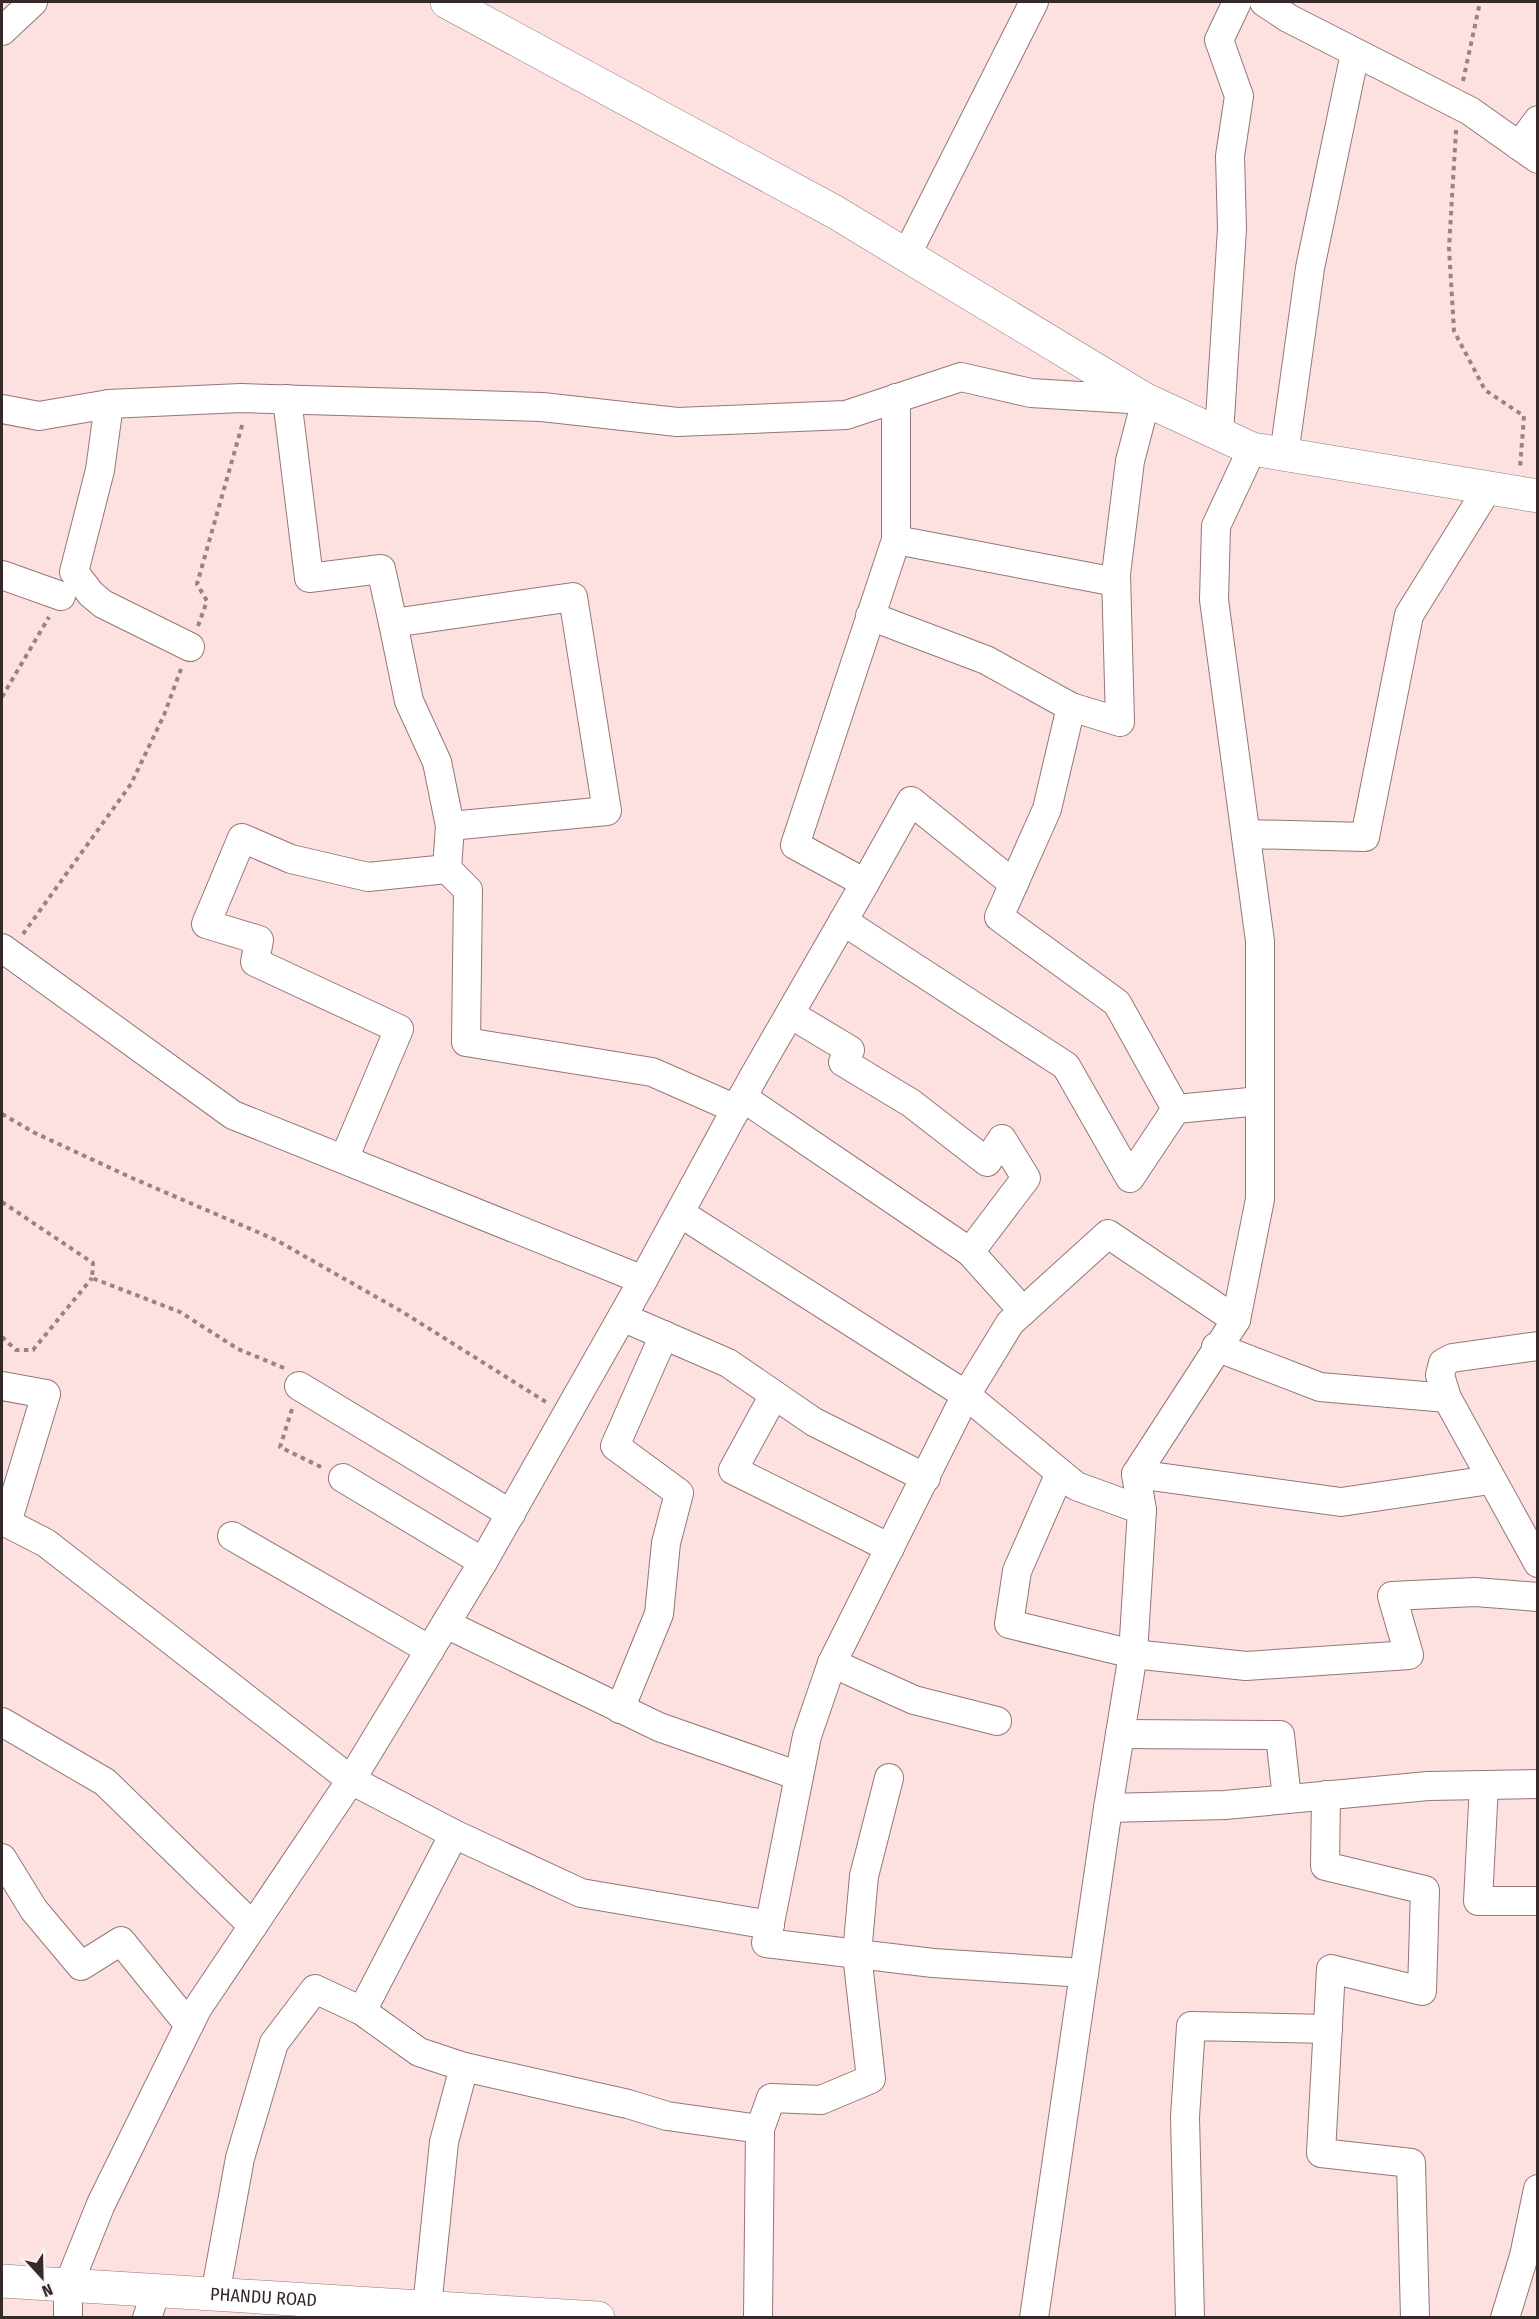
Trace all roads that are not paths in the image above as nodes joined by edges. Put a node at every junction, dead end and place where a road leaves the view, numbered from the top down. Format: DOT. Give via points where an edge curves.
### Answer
graph roads {
  1 [pos="33,2"];
  2 [pos="447,2"];
  3 [pos="1034,2"];
  4 [pos="1237,2"];
  5 [pos="1264,2"];
  6 [pos="1294,10"];
  7 [pos="2,31"];
  8 [pos="1355,53"];
  9 [pos="1538,120"];
  10 [pos="1528,152"];
  11 [pos="907,254"];
  12 [pos="896,398"];
  13 [pos="287,399"];
  14 [pos="1146,400"];
  15 [pos="109,404"];
  16 [pos="2,410"];
  17 [pos="1219,434"];
  18 [pos="1268,452"];
  19 [pos="1514,492"];
  20 [pos="896,540"];
  21 [pos="2,575"];
  22 [pos="1116,582"];
  23 [pos="61,596"];
  24 [pos="870,616"];
  25 [pos="393,622"];
  26 [pos="190,647"];
  27 [pos="1071,707"];
  28 [pos="450,826"];
  29 [pos="1246,834"];
  30 [pos="447,869"];
  31 [pos="865,883"];
  32 [pos="1014,884"];
  33 [pos="843,921"];
  34 [pos="5,951"];
  35 [pos="790,1014"];
  36 [pos="1260,1101"];
  37 [pos="739,1103"];
  38 [pos="1176,1109"];
  39 [pos="344,1159"];
  40 [pos="680,1213"];
  41 [pos="970,1252"];
  42 [pos="643,1280"];
  43 [pos="1023,1311"];
  44 [pos="622,1317"];
  45 [pos="1236,1320"];
  46 [pos="664,1335"];
  47 [pos="1538,1346"];
  48 [pos="1216,1347"];
  49 [pos="2,1386"];
  50 [pos="299,1386"];
  51 [pos="774,1395"];
  52 [pos="966,1395"];
  53 [pos="1447,1398"];
  54 [pos="1060,1473"];
  55 [pos="1136,1474"];
  56 [pos="343,1478"];
  57 [pos="926,1478"];
  58 [pos="1490,1480"];
  59 [pos="1142,1510"];
  60 [pos="511,1514"];
  61 [pos="1525,1518"];
  62 [pos="232,1536"];
  63 [pos="890,1548"];
  64 [pos="483,1562"];
  65 [pos="1538,1563"];
  66 [pos="1538,1597"];
  67 [pos="446,1624"];
  68 [pos="430,1650"];
  69 [pos="1133,1654"];
  70 [pos="832,1663"];
  71 [pos="620,1709"];
  72 [pos="998,1721"];
  73 [pos="2,1722"];
  74 [pos="1120,1734"];
  75 [pos="799,1776"];
  76 [pos="889,1778"];
  77 [pos="351,1780"];
  78 [pos="1538,1784"];
  79 [pos="1484,1785"];
  80 [pos="1326,1796"];
  81 [pos="1287,1799"];
  82 [pos="1108,1808"];
  83 [pos="454,1834"];
  84 [pos="2,1858"];
  85 [pos="1538,1901"];
  86 [pos="770,1925"];
  87 [pos="253,1926"];
  88 [pos="857,1954"];
  89 [pos="1084,1973"];
  90 [pos="362,2011"];
  91 [pos="189,2025"];
  92 [pos="1328,2029"];
  93 [pos="464,2067"];
  94 [pos="760,2129"];
  95 [pos="1538,2188"];
  96 [pos="2,2281"];
  97 [pos="215,2295"];
  98 [pos="68,2302"];
  99 [pos="151,2304"];
  100 [pos="427,2307"];
  101 [pos="270,2308"];
  102 [pos="393,2311"];
  103 [pos="598,2318"];
  104 [pos="758,2318"];
  105 [pos="1034,2318"];
  106 [pos="1190,2318"];
  107 [pos="1415,2318"];
  108 [pos="1505,2318"];
  1 -- 7 [label="street"];
  2 -- 11 [label="main road"];
  3 -- 11 [label="street"];
  4 -- 17 [label="street" via="1219,39 1239,96 1230,156 1232,229"];
  5 -- 6 [label="street"];
  6 -- 8 [label="street"];
  8 -- 10 [label="street" via="1458,105"];
  8 -- 18 [label="street"];
  9 -- 10 [label="street"];
  11 -- 14 [label="main road"];
  12 -- 13 [label="street" via="846,415 677,422 542,407"];
  12 -- 14 [label="street" via="961,377 1031,393"];
  12 -- 20 [label="street"];
  13 -- 15 [label="street"];
  13 -- 25 [label="street" via="309,578 381,569"];
  14 -- 17 [label="main road"];
  14 -- 22 [label="street" via="1130,461"];
  15 -- 16 [label="street" via="39,416"];
  15 -- 26 [label="street" via="100,470 74,572 103,604"];
  17 -- 18 [label="main road"];
  18 -- 19 [label="main road"];
  18 -- 29 [label="street" via="1216,526 1214,600"];
  19 -- 29 [label="street" via="1409,615 1365,837"];
  20 -- 22 [label="street"];
  20 -- 24 [label="street"];
  21 -- 23 [label="street"];
  22 -- 27 [label="street" via="1120,722"];
  24 -- 27 [label="street" via="986,660"];
  24 -- 31 [label="street" via="795,845"];
  25 -- 28 [label="street" via="409,700 437,762"];
  25 -- 28 [label="street" via="573,597 607,811"];
  27 -- 32 [label="street" via="1047,809"];
  28 -- 30 [label="street"];
  29 -- 36 [label="street" via="1260,940"];
  30 -- 37 [label="street" via="468,890 466,1042 652,1072"];
  30 -- 39 [label="street" via="368,877 291,859 242,838 206,924 259,940 255,962 399,1029"];
  31 -- 32 [label="street" via="911,801"];
  31 -- 33 [label="street"];
  32 -- 38 [label="street" via="999,918 1117,1003"];
  33 -- 35 [label="street"];
  33 -- 38 [label="street" via="1066,1066 1130,1178"];
  34 -- 39 [label="street" via="233,1114"];
  35 -- 37 [label="street"];
  35 -- 41 [label="street" via="850,1050 843,1062 911,1103 987,1162 1002,1139 1026,1178"];
  36 -- 38 [label="street"];
  36 -- 45 [label="street" via="1260,1199"];
  37 -- 40 [label="street"];
  37 -- 41 [label="street"];
  39 -- 42 [label="street"];
  40 -- 42 [label="street"];
  40 -- 52 [label="street"];
  41 -- 43 [label="street"];
  42 -- 44 [label="street"];
  43 -- 45 [label="street" via="1108,1234"];
  43 -- 52 [label="street" via="1010,1323"];
  44 -- 46 [label="street"];
  44 -- 60 [label="street"];
  45 -- 48 [label="street"];
  46 -- 51 [label="street" via="728,1363"];
  46 -- 71 [label="street" via="615,1446 679,1493 666,1544 659,1614"];
  47 -- 53 [label="street" via="1452,1358 1443,1364 1440,1375"];
  48 -- 53 [label="street" via="1320,1387"];
  48 -- 55 [label="street"];
  49 -- 77 [label="street" via="46,1394 8,1523 46,1543"];
  50 -- 60 [label="street"];
  51 -- 57 [label="street" via="814,1422"];
  51 -- 63 [label="street" via="733,1470"];
  52 -- 54 [label="street"];
  52 -- 57 [label="street"];
  53 -- 58 [label="street"];
  54 -- 59 [label="street" via="1076,1486"];
  54 -- 69 [label="street" via="1017,1571 1009,1624"];
  55 -- 58 [label="street" via="1341,1502"];
  55 -- 59 [label="street"];
  56 -- 64 [label="street"];
  57 -- 63 [label="street"];
  58 -- 61 [label="street"];
  59 -- 69 [label="street"];
  60 -- 64 [label="street"];
  61 -- 65 [label="street"];
  62 -- 68 [label="street"];
  63 -- 70 [label="street"];
  64 -- 67 [label="street"];
  66 -- 69 [label="street" via="1474,1592 1392,1596 1409,1655 1246,1666"];
  67 -- 68 [label="street"];
  67 -- 71 [label="street"];
  68 -- 77 [label="street"];
  69 -- 74 [label="street"];
  70 -- 72 [label="street" via="914,1700"];
  70 -- 75 [label="street" via="807,1736"];
  71 -- 75 [label="street" via="659,1727"];
  73 -- 87 [label="street" via="105,1782"];
  74 -- 81 [label="street" via="1280,1735"];
  74 -- 82 [label="street"];
  75 -- 86 [label="street"];
  76 -- 88 [label="street" via="864,1876"];
  77 -- 83 [label="street"];
  77 -- 87 [label="street"];
  78 -- 79 [label="street"];
  79 -- 80 [label="street"];
  79 -- 85 [label="street" via="1478,1901"];
  80 -- 81 [label="street"];
  80 -- 92 [label="street" via="1325,1866 1425,1890 1422,1991 1331,1969"];
  81 -- 82 [label="street"];
  82 -- 89 [label="street"];
  83 -- 86 [label="street" via="582,1893"];
  83 -- 90 [label="street"];
  84 -- 91 [label="street" via="34,1910 81,1966 121,1941"];
  86 -- 88 [label="street" via="766,1943"];
  87 -- 91 [label="street"];
  88 -- 89 [label="street"];
  88 -- 94 [label="street" via="871,2079 820,2100 771,2098"];
  89 -- 105 [label="street"];
  90 -- 93 [label="street" via="419,2052"];
  90 -- 97 [label="street" via="315,1989 273,2043 240,2158"];
  91 -- 98 [label="street" via="101,2204"];
  92 -- 106 [label="street" via="1191,2026 1185,2117"];
  92 -- 107 [label="street" via="1321,2153 1411,2163"];
  93 -- 94 [label="street" via="667,2116"];
  93 -- 100 [label="street" via="444,2142"];
  94 -- 104 [label="street"];
  95 -- 108 [label="street" via="1524,2256"];
  96 -- 98 [label="main road, PHANDU ROAD"];
  97 -- 99 [label="main road, PHANDU ROAD"];
  97 -- 101 [label="main road, PHANDU ROAD"];
  98 -- 99 [label="main road, PHANDU ROAD"];
  100 -- 102 [label="main road, PHANDU ROAD"];
  100 -- 103 [label="main road, PHANDU ROAD"];
  101 -- 102 [label="main road, PHANDU ROAD"];
}
